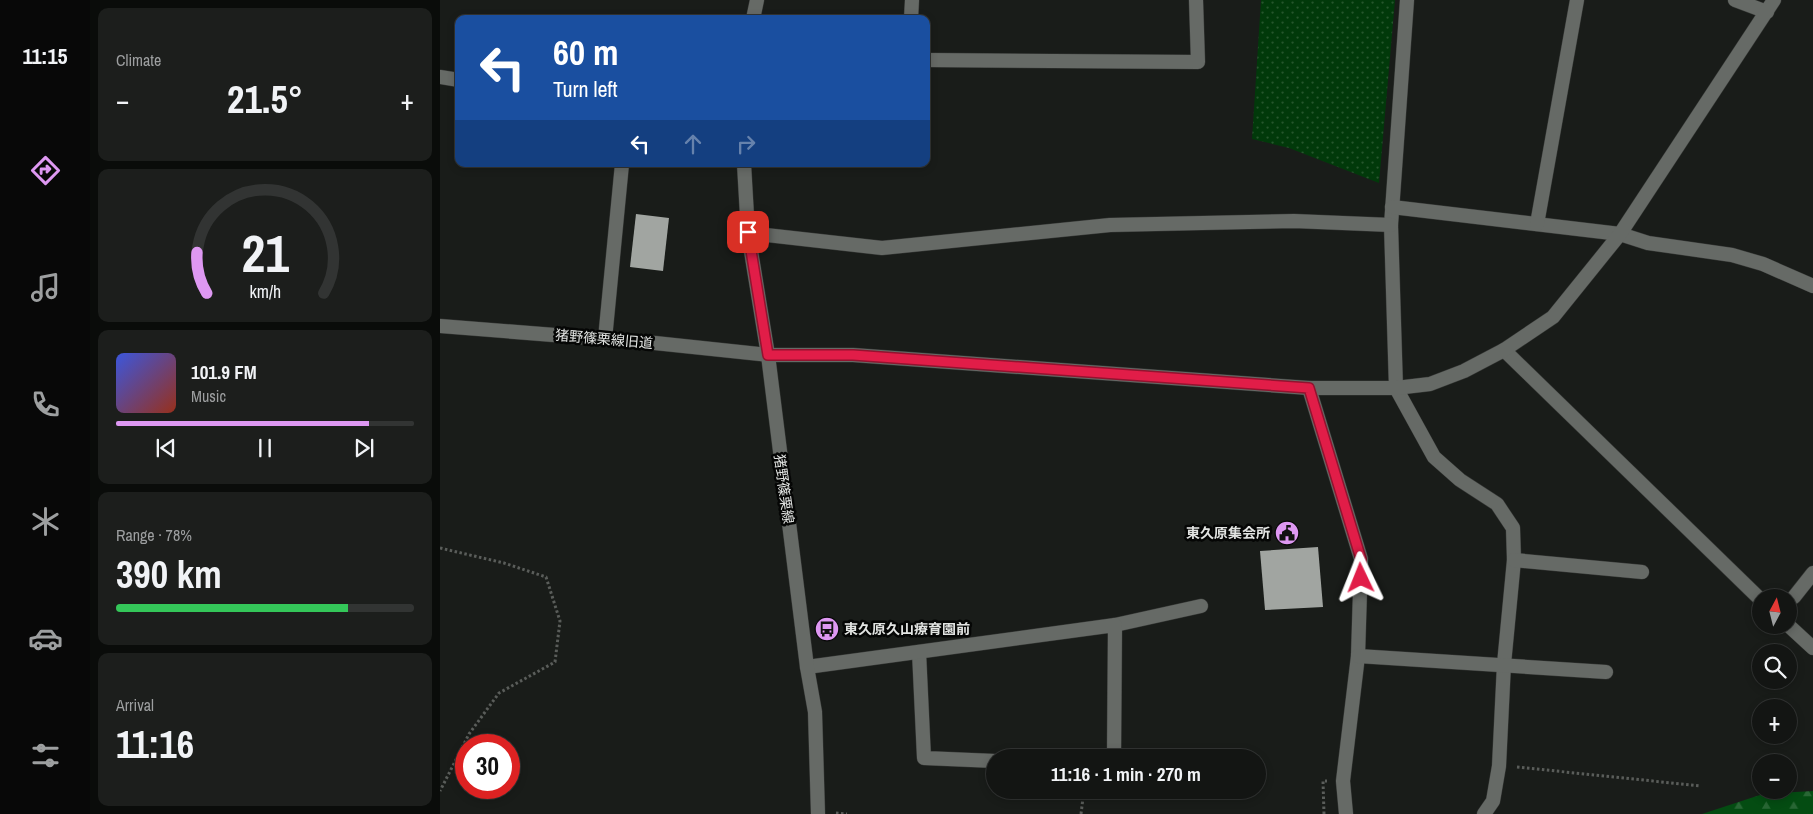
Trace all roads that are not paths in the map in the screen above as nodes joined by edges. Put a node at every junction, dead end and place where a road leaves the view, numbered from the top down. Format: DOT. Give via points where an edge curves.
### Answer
graph roads {
  1 [pos="757,0"];
  2 [pos="912,0"];
  3 [pos="1196,0"];
  4 [pos="1407,0"];
  5 [pos="1577,0"];
  6 [pos="1736,0"];
  7 [pos="1774,0"];
  8 [pos="1767,12"];
  9 [pos="753,15"];
  10 [pos="911,15"];
  11 [pos="930,60"];
  12 [pos="440,77"];
  13 [pos="455,79"];
  14 [pos="622,167"];
  15 [pos="744,167"];
  16 [pos="1392,207"];
  17 [pos="1537,224"];
  18 [pos="1391,225"];
  19 [pos="748,232"];
  20 [pos="1620,234"];
  21 [pos="1813,286"];
  22 [pos="440,326"];
  23 [pos="605,339"];
  24 [pos="1504,350"];
  25 [pos="768,355"];
  26 [pos="1309,388"];
  27 [pos="1396,388"];
  28 [pos="1514,560"];
  29 [pos="1642,572"];
  30 [pos="1813,573"];
  31 [pos="1752,591"];
  32 [pos="1798,592"];
  33 [pos="1201,606"];
  34 [pos="1115,625"];
  35 [pos="1798,634"];
  36 [pos="1813,648"];
  37 [pos="919,652"];
  38 [pos="1358,656"];
  39 [pos="1504,664"];
  40 [pos="807,667"];
  41 [pos="1606,672"];
  42 [pos="1114,749"];
  43 [pos="986,761"];
  44 [pos="818,814"];
  45 [pos="1346,814"];
  46 [pos="1484,814"];
  1 -- 9 [label="street"];
  2 -- 10 [label="street"];
  3 -- 11 [label="street" via="1198,62"];
  4 -- 16 [label="street"];
  5 -- 17 [label="street"];
  6 -- 8 [label="street"];
  7 -- 8 [label="street, 猪野篠栗線旧道"];
  8 -- 20 [label="street, 猪野篠栗線旧道"];
  12 -- 13 [label="street"];
  14 -- 23 [label="street"];
  15 -- 19 [label="street, 猪野篠栗線"];
  16 -- 17 [label="street"];
  16 -- 18 [label="street"];
  17 -- 20 [label="street"];
  18 -- 19 [label="street" via="1294,221 1110,225 882,248"];
  18 -- 27 [label="street"];
  19 -- 25 [label="street, 猪野篠栗線"];
  20 -- 21 [label="street" via="1648,243 1732,255 1763,264"];
  20 -- 24 [label="street, 猪野篠栗線旧道" via="1553,317"];
  22 -- 23 [label="street, 猪野篠栗線旧道"];
  23 -- 25 [label="street, 猪野篠栗線旧道"];
  24 -- 27 [label="street, 猪野篠栗線旧道" via="1430,384"];
  24 -- 31 [label="street"];
  25 -- 26 [label="street, 猪野篠栗線旧道" via="853,355"];
  25 -- 40 [label="street, 猪野篠栗線"];
  26 -- 27 [label="street, 猪野篠栗線旧道"];
  26 -- 38 [label="street" via="1361,559"];
  27 -- 28 [label="street" via="1434,457 1460,480 1497,504 1513,528"];
  28 -- 29 [label="street"];
  28 -- 39 [label="street"];
  30 -- 32 [label="street"];
  33 -- 34 [label="street"];
  34 -- 37 [label="street"];
  34 -- 42 [label="street"];
  35 -- 36 [label="street"];
  37 -- 40 [label="street"];
  37 -- 43 [label="street" via="924,758"];
  38 -- 39 [label="street"];
  38 -- 45 [label="street" via="1343,780"];
  39 -- 41 [label="street"];
  39 -- 46 [label="street" via="1499,766 1493,801"];
  40 -- 44 [label="street, 猪野篠栗線" via="815,712"];
}
